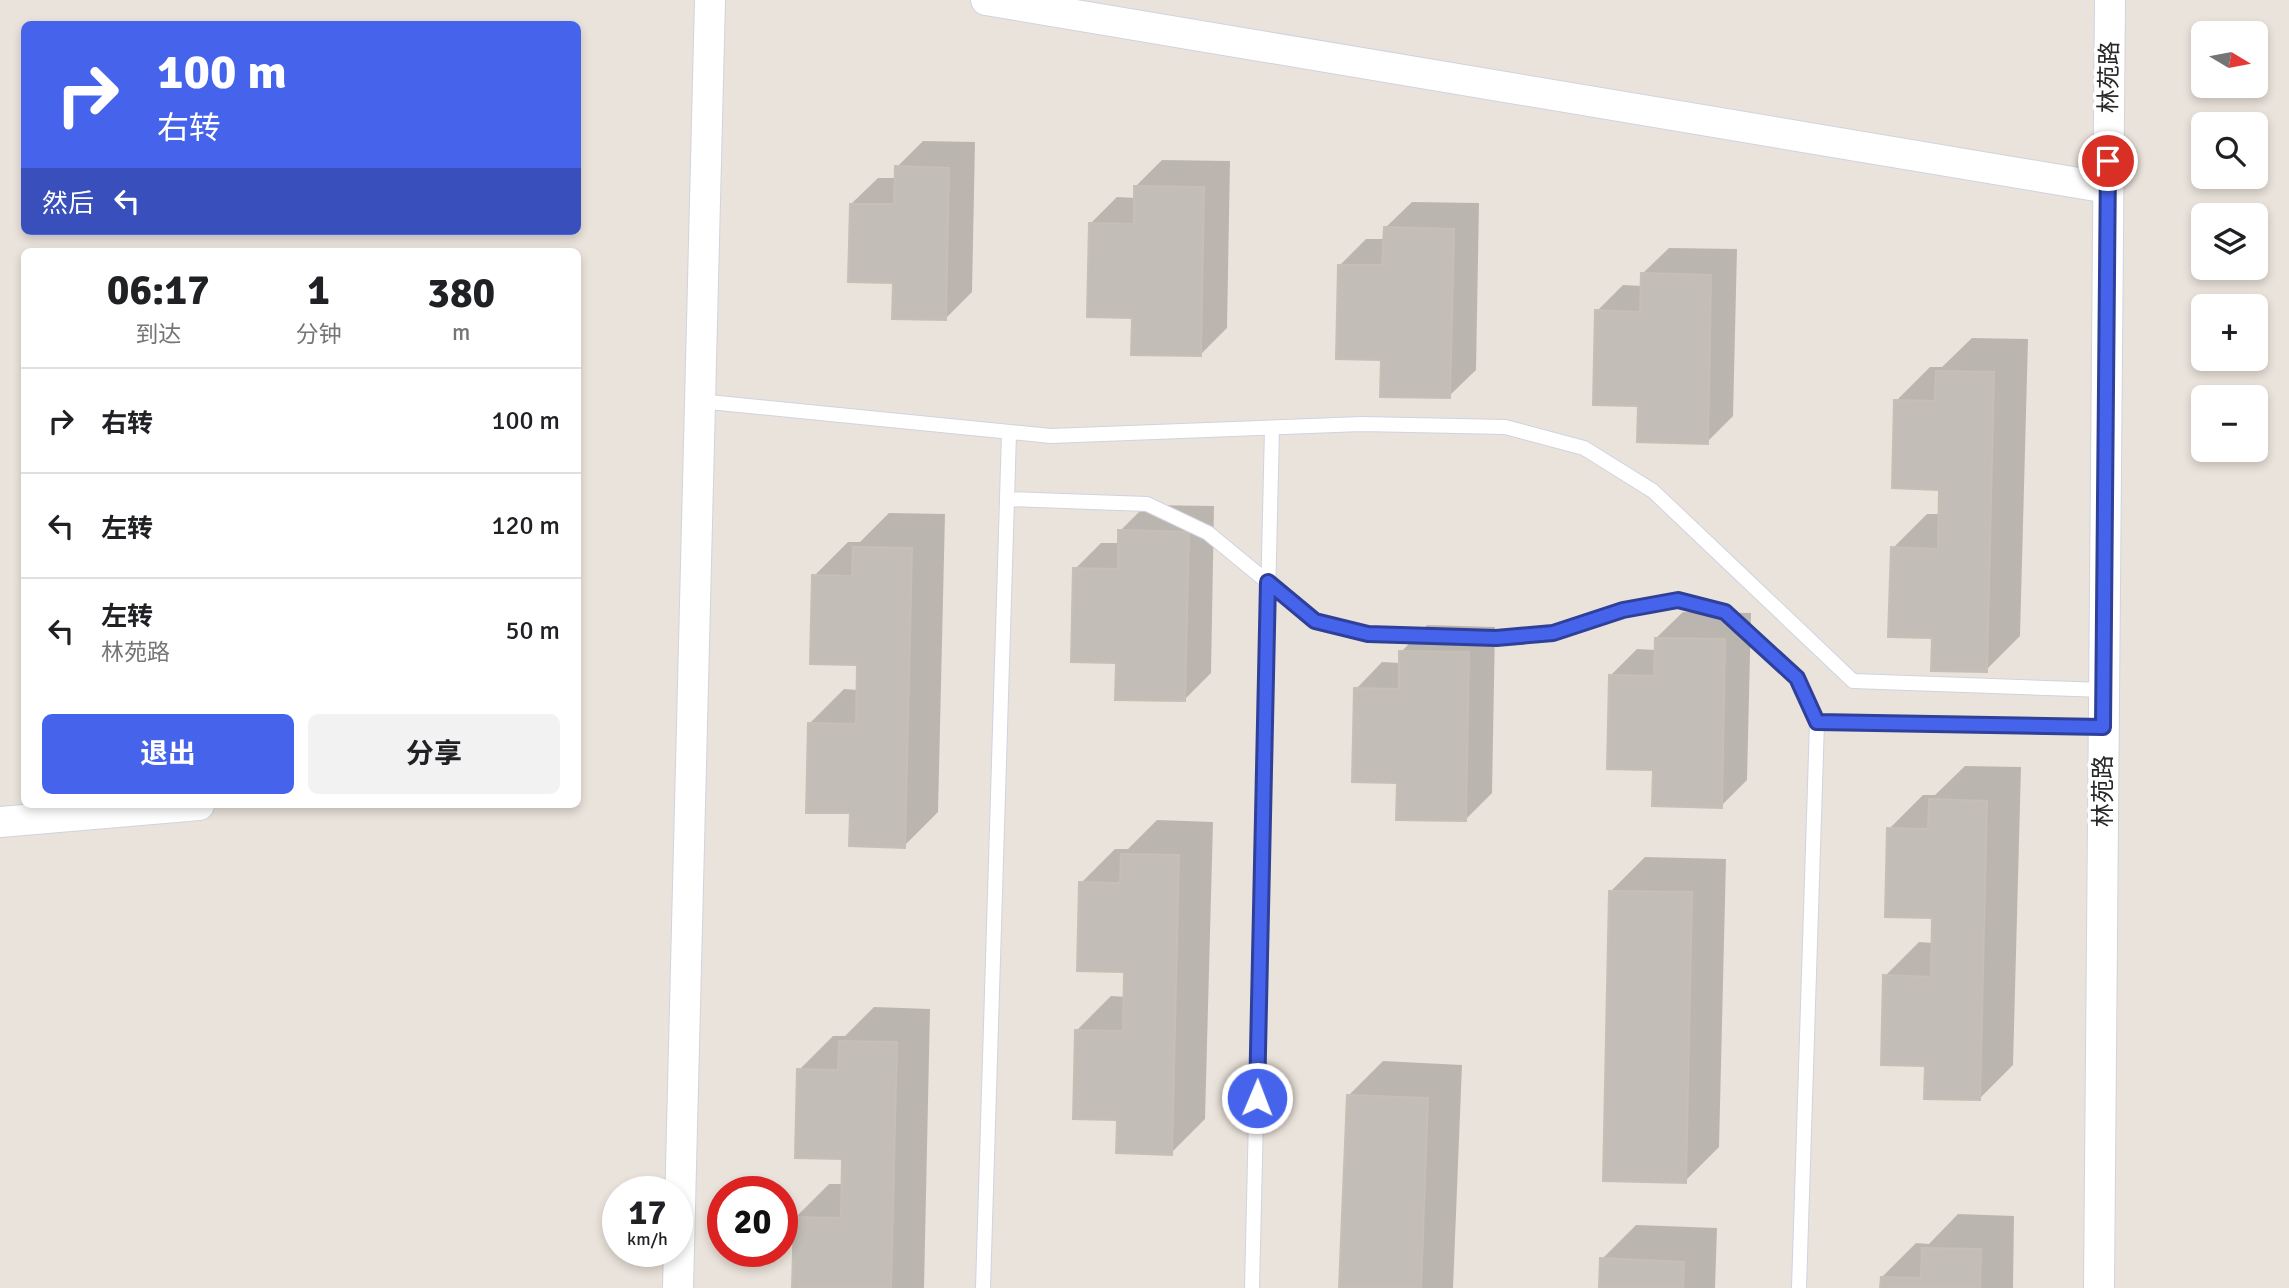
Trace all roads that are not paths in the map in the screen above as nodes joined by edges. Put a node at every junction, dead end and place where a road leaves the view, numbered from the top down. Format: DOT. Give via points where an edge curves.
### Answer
graph roads {
  1 [pos="710,0"];
  2 [pos="986,0"];
  3 [pos="2110,0"];
  4 [pos="2108,188"];
  5 [pos="699,401"];
  6 [pos="1272,428"];
  7 [pos="1009,432"];
  8 [pos="1007,499"];
  9 [pos="1268,582"];
  10 [pos="2104,690"];
  11 [pos="1817,722"];
  12 [pos="2103,727"];
  13 [pos="164,808"];
  14 [pos="0,822"];
  15 [pos="678,1288"];
  16 [pos="983,1288"];
  17 [pos="1252,1288"];
  18 [pos="1799,1288"];
  19 [pos="2099,1288"];
  1 -- 5 [label="street"];
  2 -- 4 [label="street"];
  3 -- 4 [label="street, 林苑路"];
  4 -- 10 [label="street, 林苑路"];
  5 -- 7 [label="lane"];
  5 -- 15 [label="street"];
  6 -- 7 [label="lane" via="1051,436"];
  6 -- 9 [label="lane"];
  6 -- 10 [label="lane" via="1362,424 1506,427 1584,449 1653,491 1853,681"];
  7 -- 8 [label="lane"];
  8 -- 9 [label="lane" via="1147,505 1208,533"];
  8 -- 16 [label="lane"];
  9 -- 11 [label="lane" via="1315,621 1368,634 1496,638 1553,633 1623,610 1678,600 1725,612 1797,678"];
  9 -- 17 [label="lane"];
  10 -- 12 [label="street, 林苑路"];
  11 -- 12 [label="lane"];
  11 -- 18 [label="lane"];
  12 -- 19 [label="street, 林苑路"];
  13 -- 14 [label="street"];
}
